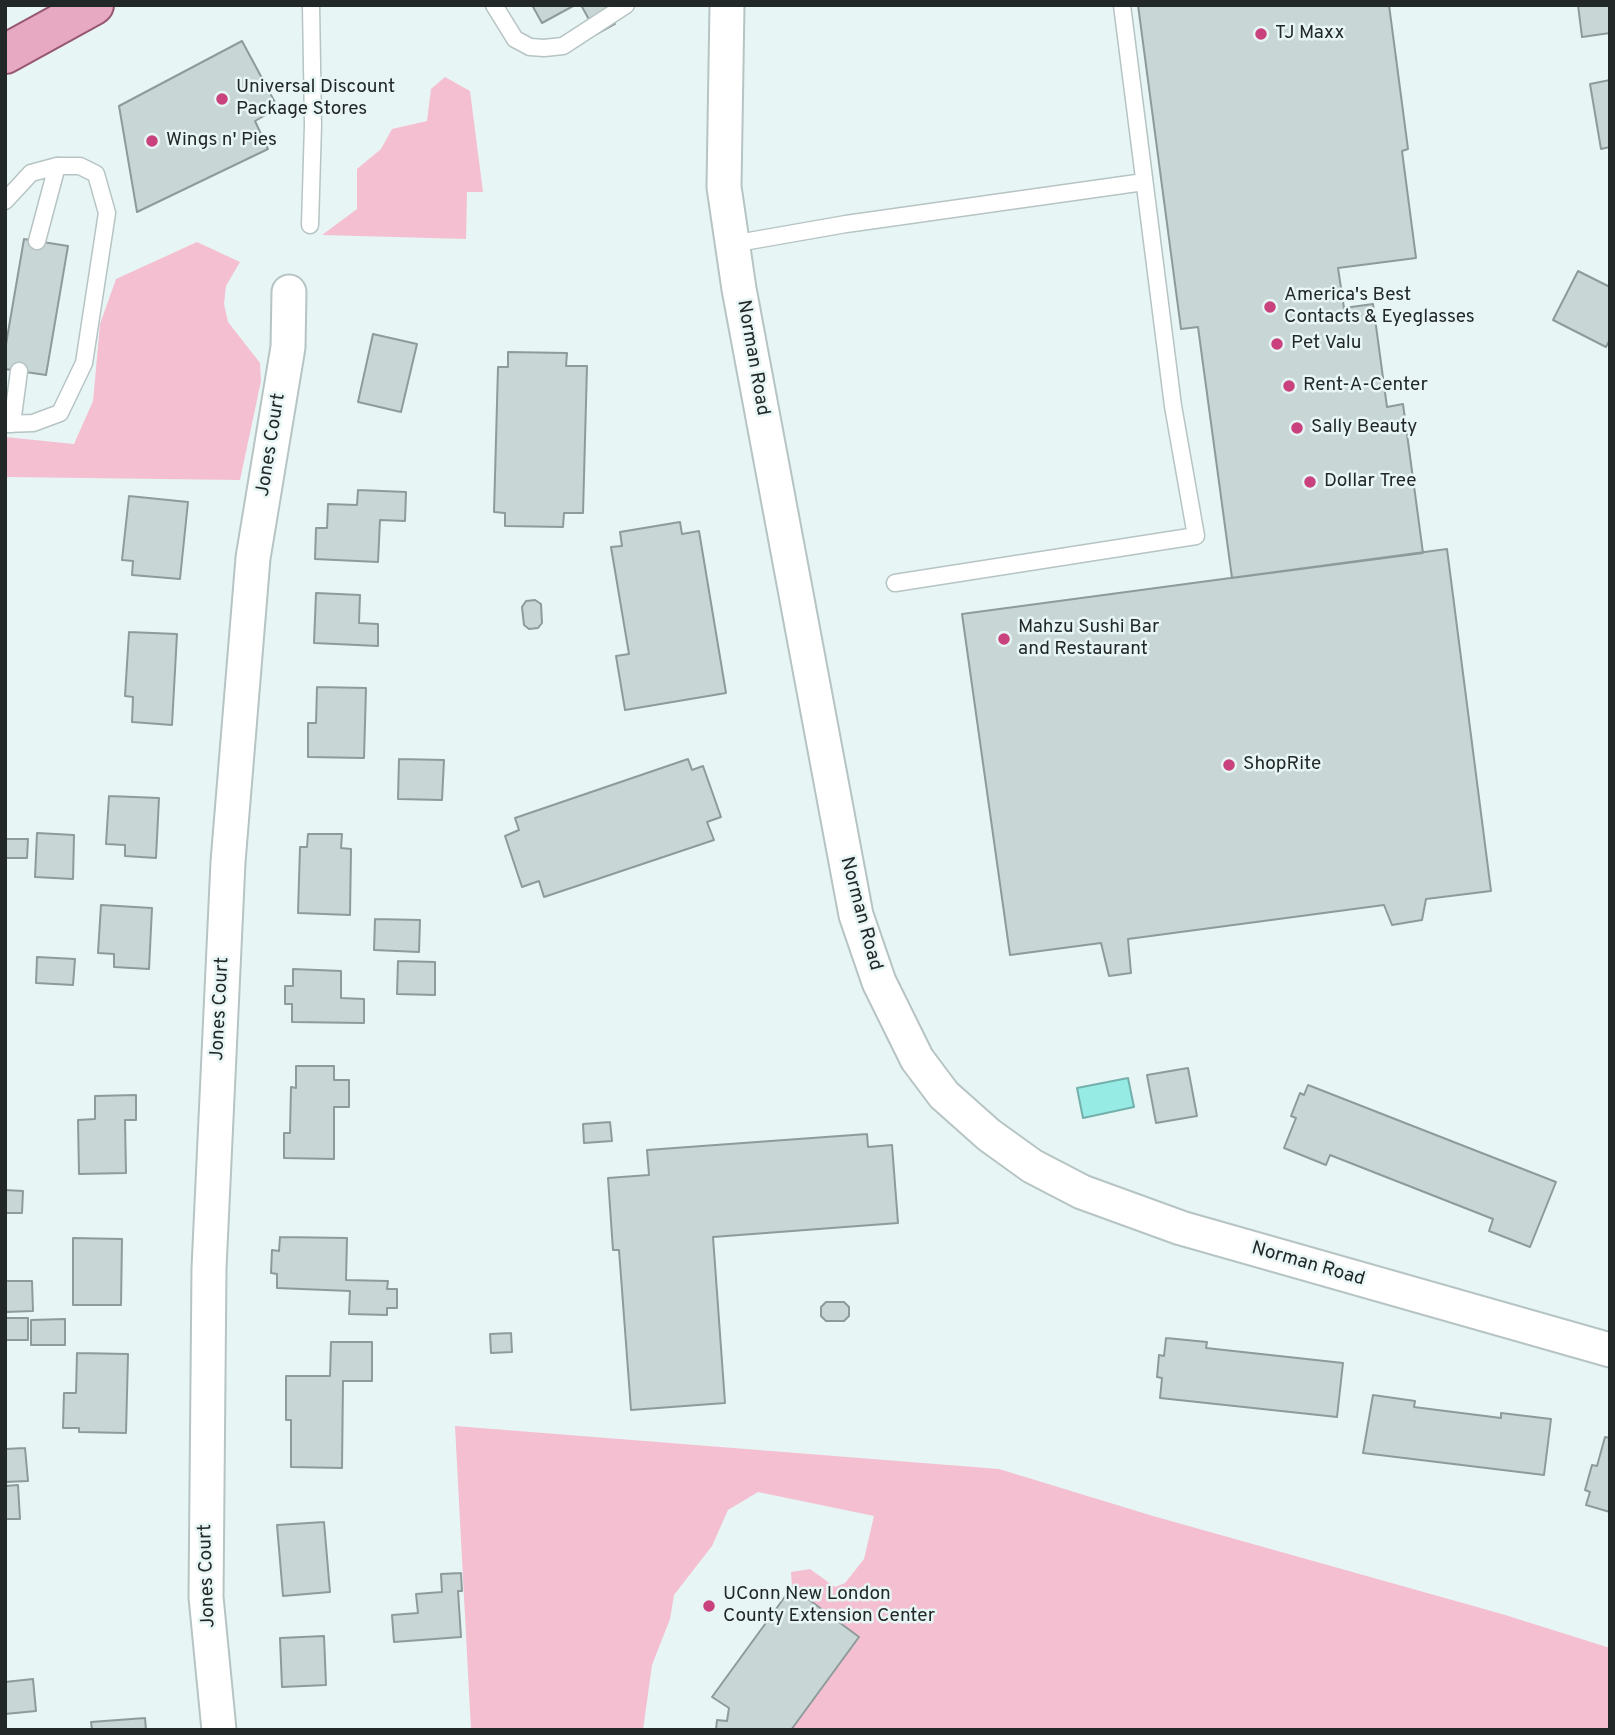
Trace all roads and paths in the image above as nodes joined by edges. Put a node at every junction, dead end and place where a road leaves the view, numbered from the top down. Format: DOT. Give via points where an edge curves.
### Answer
graph roads {
  1 [pos="94,5"];
  2 [pos="311,5"];
  3 [pos="494,5"];
  4 [pos="626,5"];
  5 [pos="727,5"];
  6 [pos="1122,5"];
  7 [pos="5,54"];
  8 [pos="57,166"];
  9 [pos="1144,182"];
  10 [pos="5,201"];
  11 [pos="310,225"];
  12 [pos="37,241"];
  13 [pos="732,244"];
  14 [pos="289,292"];
  15 [pos="19,371"];
  16 [pos="9,424"];
  17 [pos="895,583"];
  18 [pos="1610,1350"];
  19 [pos="219,1730"];
  1 -- 7 [label="main road"];
  2 -- 11 [label="lane"];
  3 -- 4 [label="lane" via="515,39 544,48 564,46"];
  5 -- 13 [label="street, Norman Road" via="724,187"];
  6 -- 9 [label="lane"];
  8 -- 10 [label="lane" via="31,173"];
  8 -- 12 [label="lane"];
  8 -- 16 [label="lane" via="80,166 96,174 107,213 84,363 60,413 33,423"];
  9 -- 13 [label="lane"];
  9 -- 17 [label="lane" via="1173,406 1196,536"];
  13 -- 18 [label="street, Norman Road" via="856,915 892,1013 930,1078 1000,1144 1082,1192 1181,1228"];
  14 -- 19 [label="street, Jones Court" via="288,347 253,558 228,862 208,1282 206,1597"];
  15 -- 16 [label="lane"];
}
